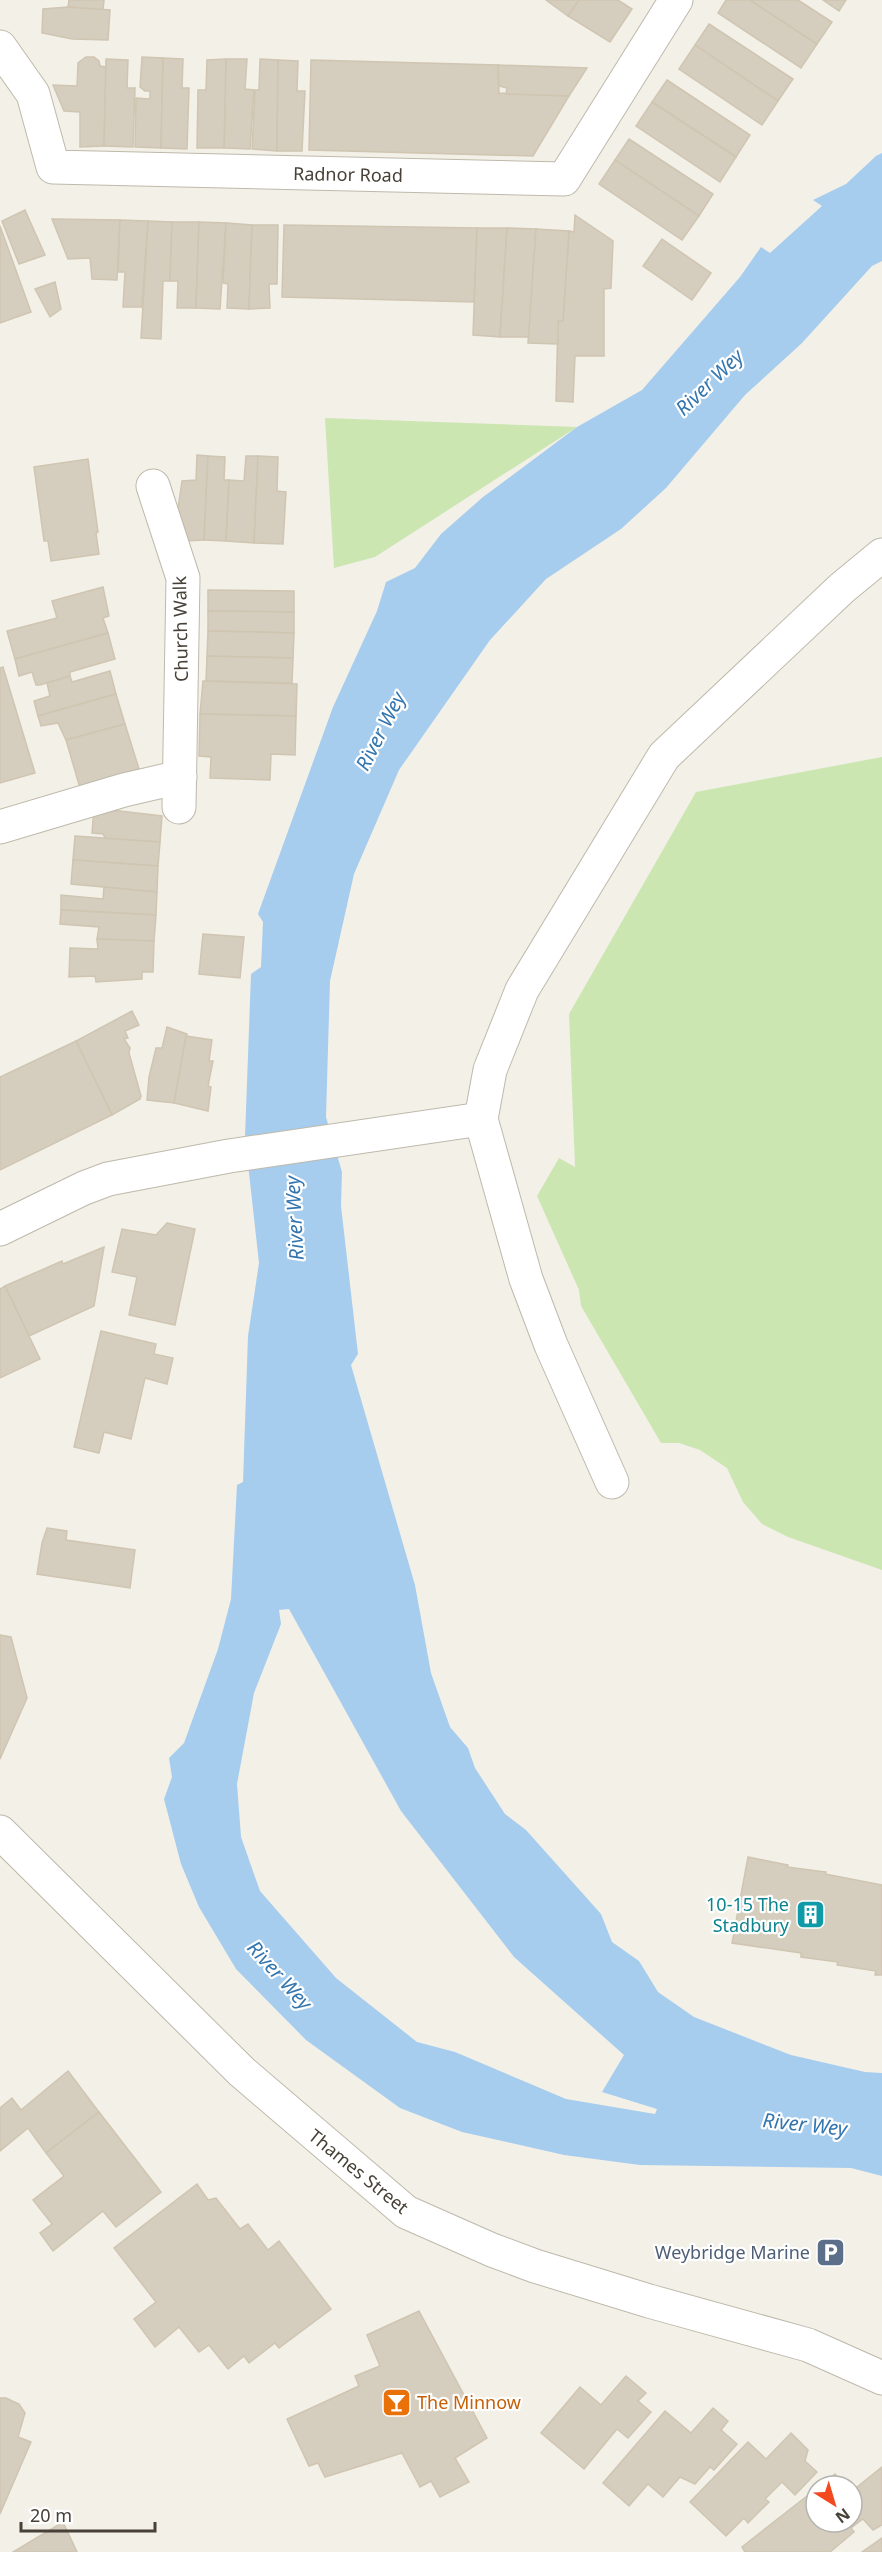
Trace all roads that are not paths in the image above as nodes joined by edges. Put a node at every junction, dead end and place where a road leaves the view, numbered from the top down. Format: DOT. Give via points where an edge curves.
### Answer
graph roads {
  1 [pos="676,0"];
  2 [pos="0,47"];
  3 [pos="153,486"];
  4 [pos="882,555"];
  5 [pos="0,827"];
  6 [pos="481,1119"];
  7 [pos="0,1229"];
  8 [pos="612,1482"];
  9 [pos="0,1832"];
  10 [pos="882,2378"];
  1 -- 2 [label="street, Radnor Road" via="564,179 53,167 33,94"];
  3 -- 5 [label="street, Church Walk" via="183,578 179,792 124,790"];
  4 -- 6 [label="street" via="664,756 522,990 490,1070"];
  6 -- 7 [label="street" via="229,1156 108,1179"];
  6 -- 8 [label="street" via="526,1279"];
  9 -- 10 [label="street, Thames Street" via="242,2073 406,2212 535,2266 808,2344"];
}
